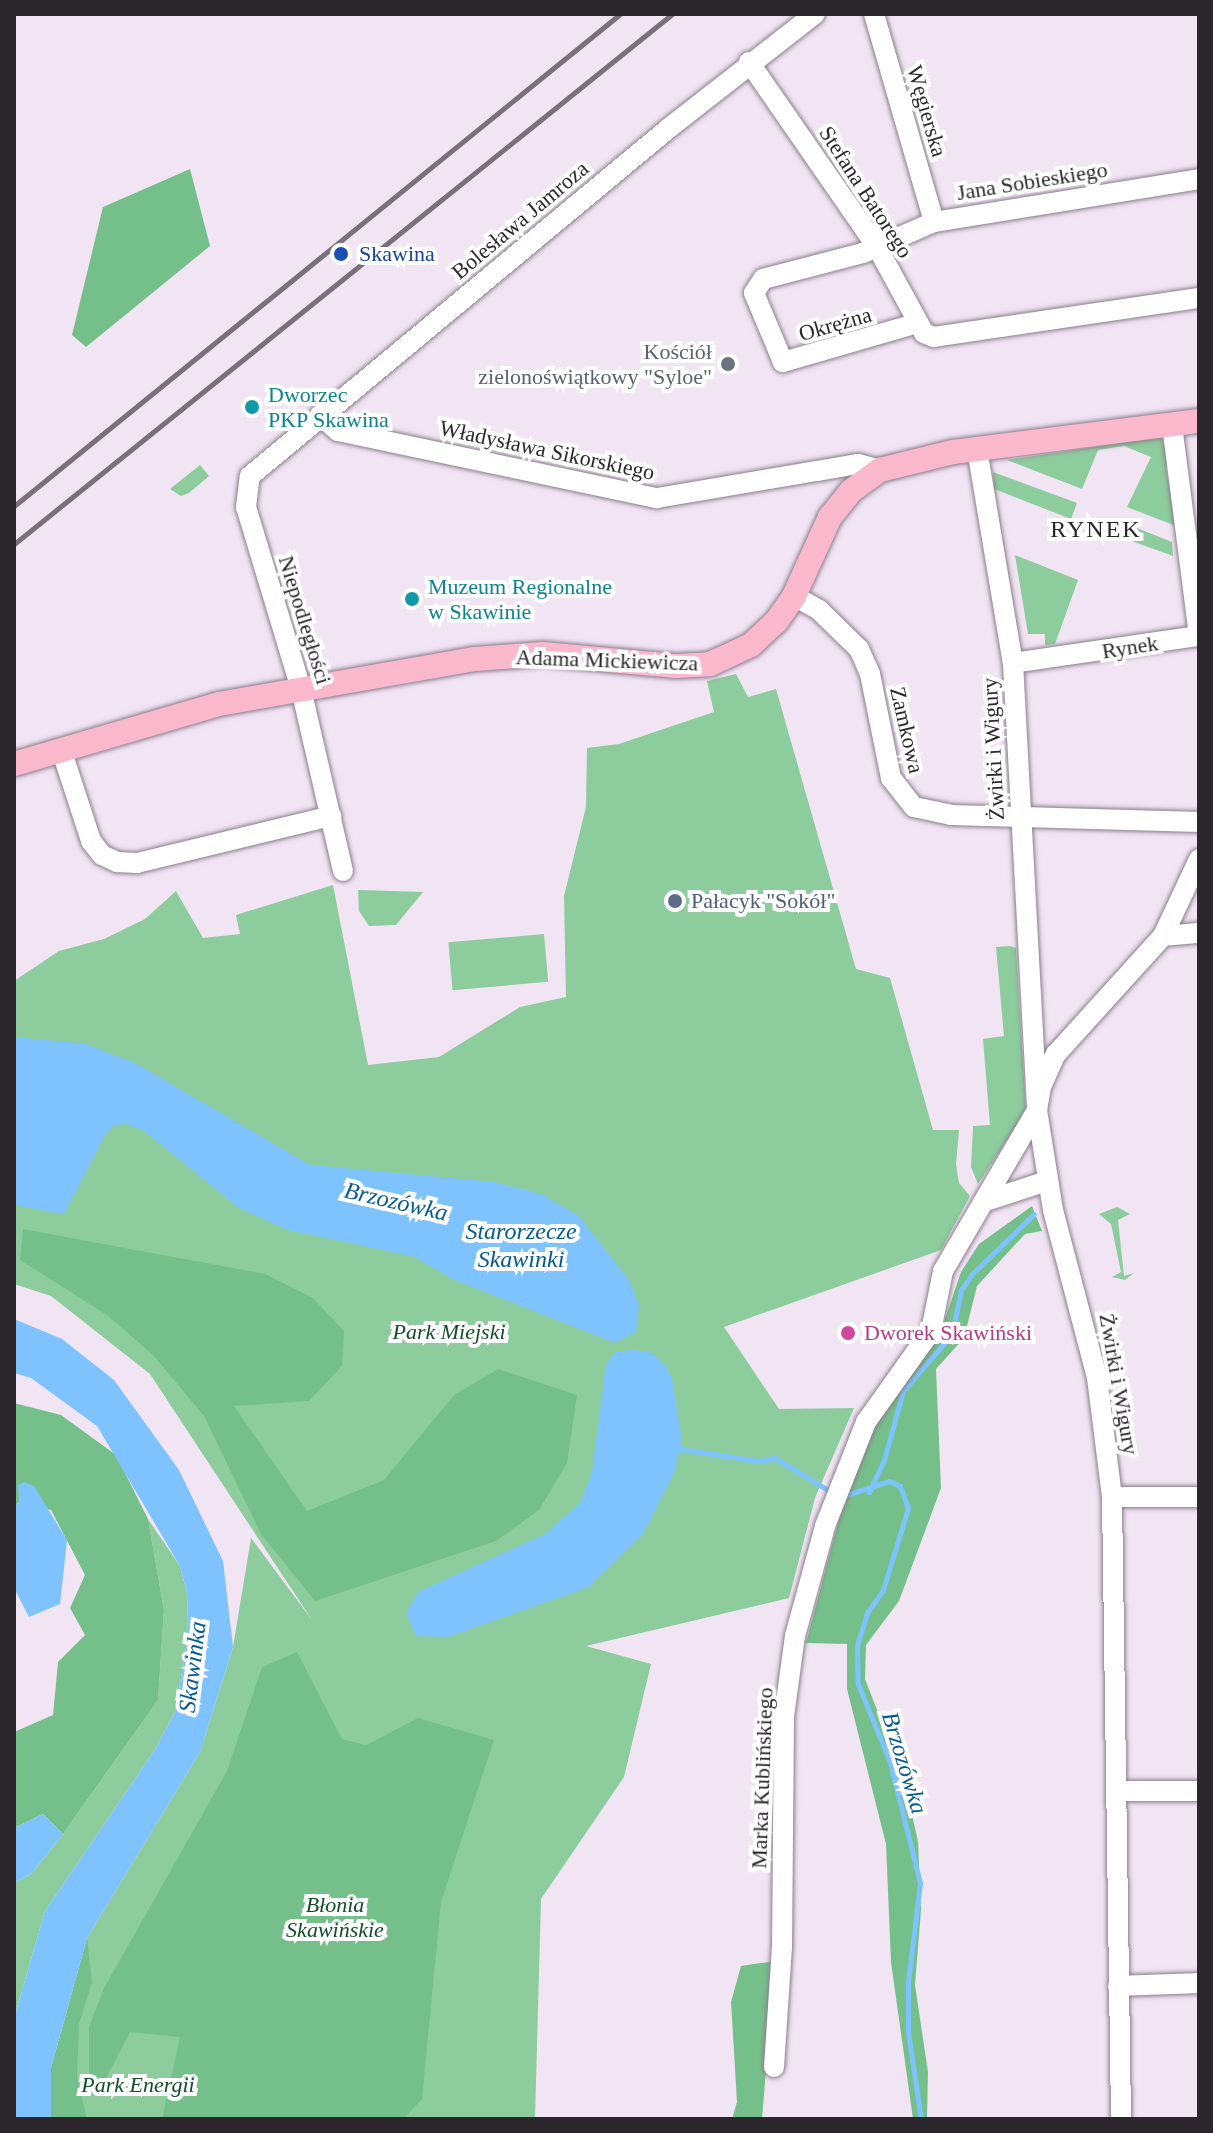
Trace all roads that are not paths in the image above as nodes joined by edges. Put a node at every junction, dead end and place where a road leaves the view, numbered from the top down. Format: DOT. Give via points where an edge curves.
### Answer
graph roads {
  1 [pos="815,14"];
  2 [pos="874,14"];
  3 [pos="749,62"];
  4 [pos="1199,179"];
  5 [pos="934,222"];
  6 [pos="877,247"];
  7 [pos="1199,298"];
  8 [pos="918,323"];
  9 [pos="320,415"];
  10 [pos="1199,421"];
  11 [pos="1172,425"];
  12 [pos="973,450"];
  13 [pos="880,470"];
  14 [pos="819,473"];
  15 [pos="841,503"];
  16 [pos="1193,545"];
  17 [pos="794,596"];
  18 [pos="1199,636"];
  19 [pos="1013,663"];
  20 [pos="301,689"];
  21 [pos="61,749"];
  22 [pos="14,764"];
  23 [pos="331,816"];
  24 [pos="1021,817"];
  25 [pos="1199,822"];
  26 [pos="1199,859"];
  27 [pos="343,871"];
  28 [pos="1199,933"];
  29 [pos="1163,936"];
  30 [pos="1031,1039"];
  31 [pos="1056,1054"];
  32 [pos="1037,1110"];
  33 [pos="1047,1181"];
  34 [pos="986,1201"];
  35 [pos="1112,1497"];
  36 [pos="1199,1497"];
  37 [pos="1117,1791"];
  38 [pos="1199,1791"];
  39 [pos="1199,1983"];
  40 [pos="1125,1986"];
  41 [pos="774,2067"];
  42 [pos="1121,2119"];
  1 -- 3 [label="street, Bolesława Jamroza"];
  2 -- 5 [label="street, Węgierska"];
  3 -- 6 [label="street, Stefana Batorego"];
  3 -- 9 [label="street, Bolesława Jamroza"];
  4 -- 5 [label="street, Jana Sobieskiego"];
  5 -- 6 [label="street, Jana Sobieskiego"];
  6 -- 8 [label="street, Stefana Batorego"];
  6 -- 8 [label="street, Okrężna" via="757,285 754,293 777,358 792,361"];
  7 -- 8 [label="street" via="946,335 924,333"];
  9 -- 14 [label="street, Władysława Sikorskiego" via="338,431 657,498"];
  9 -- 20 [label="street, Niepodległości" via="254,471 245,491"];
  10 -- 11 [label="main road"];
  11 -- 12 [label="main road"];
  11 -- 16 [label="street, Rynek"];
  12 -- 13 [label="main road, Adama Mickiewicza"];
  12 -- 19 [label="street"];
  13 -- 14 [label="street, Władysława Sikorskiego" via="858,464"];
  13 -- 15 [label="main road, Adama Mickiewicza"];
  14 -- 15 [label="street"];
  15 -- 17 [label="main road, Adama Mickiewicza" via="824,526"];
  16 -- 18 [label="street, Rynek"];
  17 -- 20 [label="main road, Adama Mickiewicza" via="760,638 710,664 524,654"];
  17 -- 24 [label="street, Zamkowa" via="819,610 859,649 874,691 888,769 904,800 935,814"];
  18 -- 19 [label="street, Rynek"];
  19 -- 24 [label="street, Żwirki i Wigury"];
  20 -- 21 [label="main road, Adama Mickiewicza" via="210,706"];
  20 -- 23 [label="street, Niepodległości"];
  21 -- 22 [label="main road, Adama Mickiewicza"];
  21 -- 23 [label="street" via="91,841 117,862 137,863"];
  23 -- 27 [label="street, Niepodległości"];
  24 -- 25 [label="street, Zamkowa"];
  24 -- 30 [label="street, Żwirki i Wigury"];
  26 -- 29 [label="street"];
  28 -- 29 [label="street"];
  29 -- 31 [label="street"];
  30 -- 31 [label="street"];
  30 -- 32 [label="street, Żwirki i Wigury"];
  31 -- 32 [label="street"];
  32 -- 33 [label="street, Żwirki i Wigury"];
  32 -- 34 [label="street, Marka Kublińskiego"];
  33 -- 34 [label="street"];
  33 -- 35 [label="street, Żwirki i Wigury" via="1097,1378"];
  34 -- 41 [label="street, Marka Kublińskiego" via="960,1235 943,1271 931,1331 866,1422 825,1526 795,1636 784,1717 782,1948"];
  35 -- 36 [label="street"];
  35 -- 37 [label="street, Żwirki i Wigury"];
  37 -- 38 [label="street"];
  37 -- 40 [label="street, Żwirki i Wigury"];
  39 -- 40 [label="street"];
  40 -- 42 [label="street, Żwirki i Wigury"];
}
